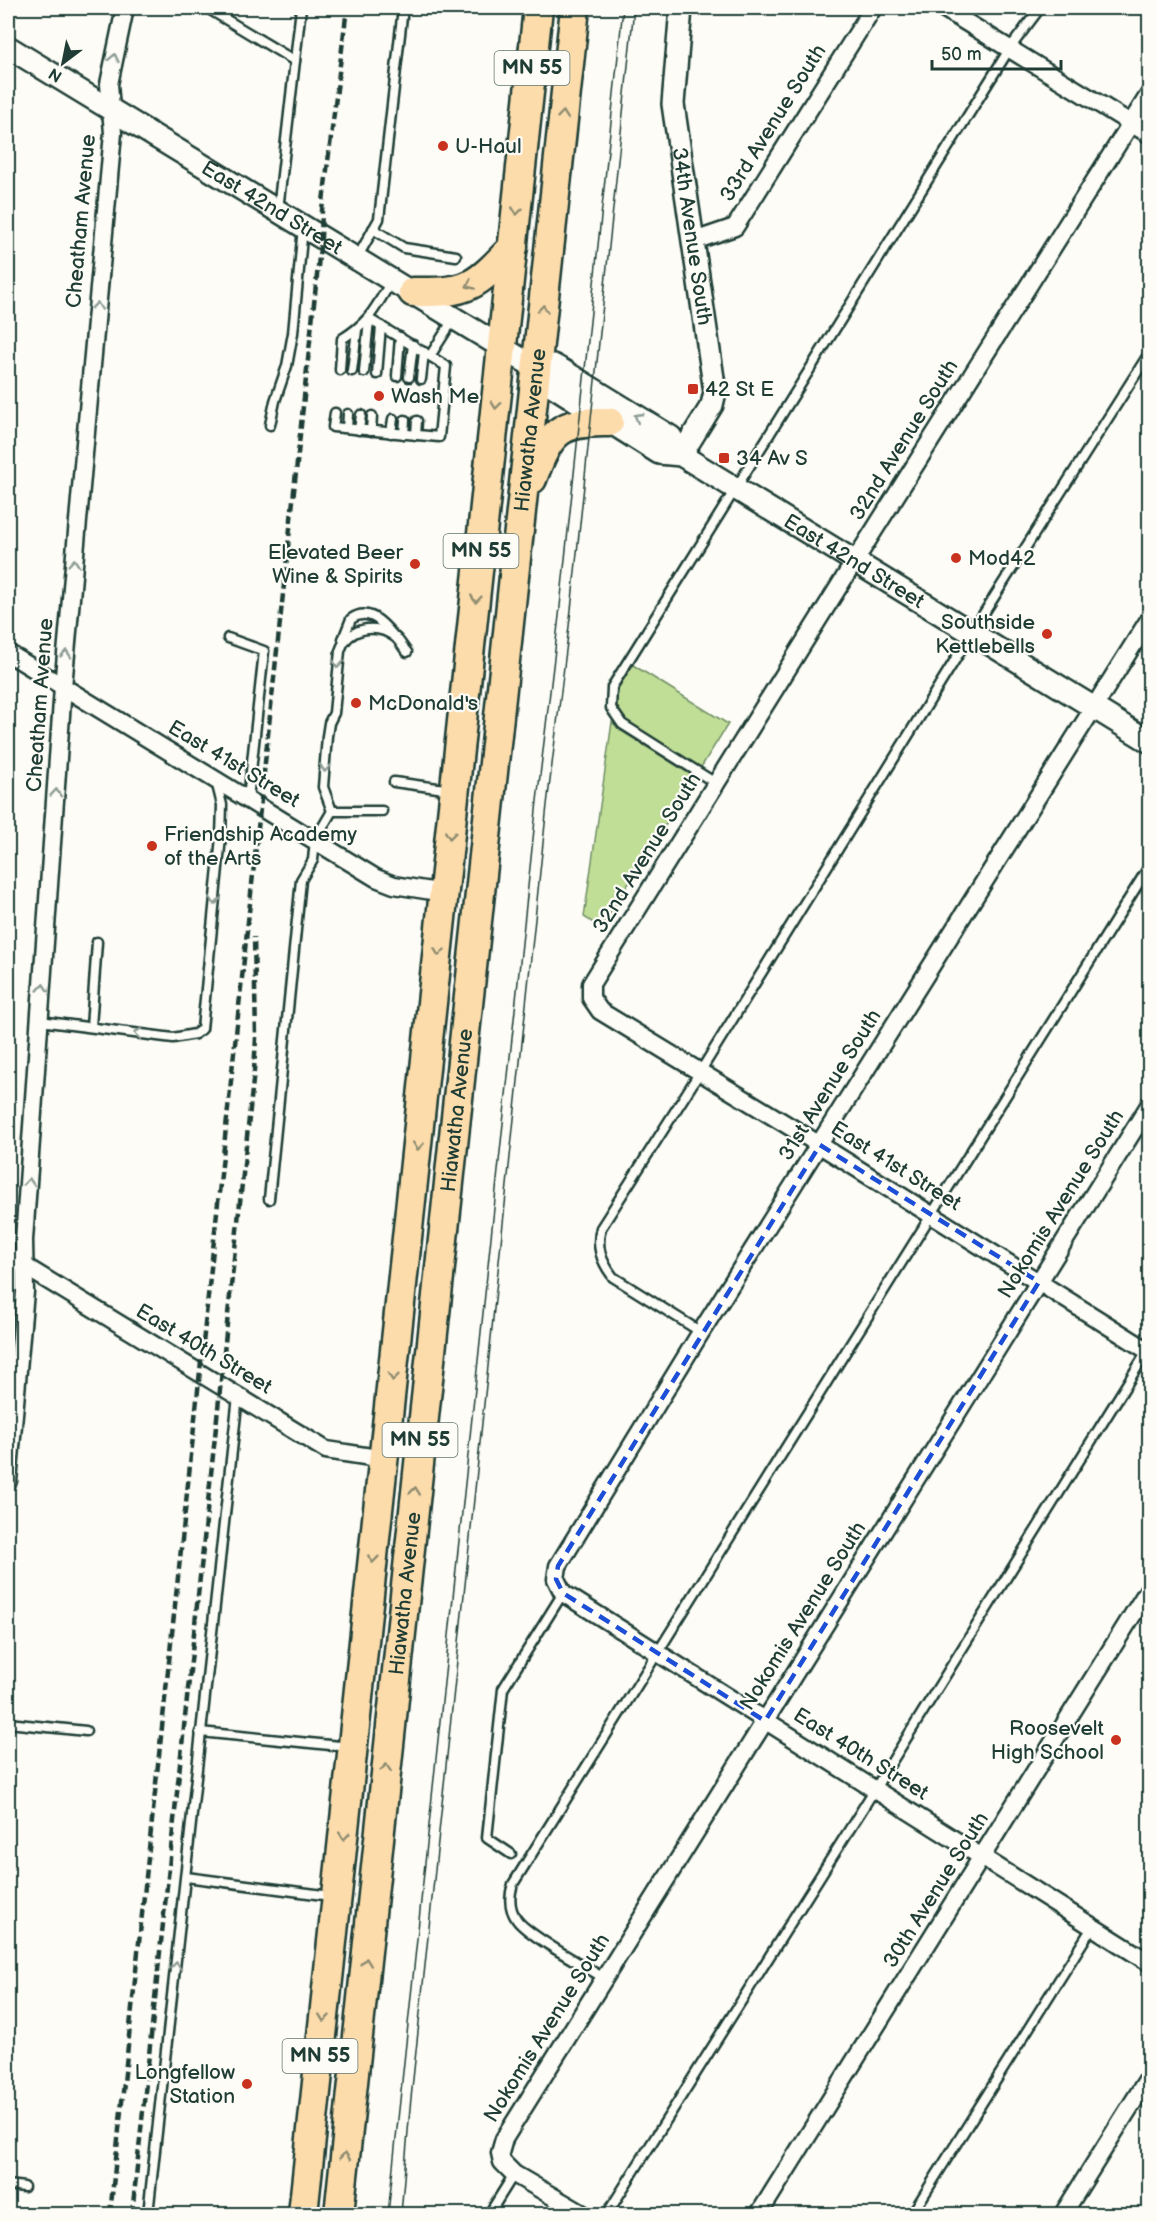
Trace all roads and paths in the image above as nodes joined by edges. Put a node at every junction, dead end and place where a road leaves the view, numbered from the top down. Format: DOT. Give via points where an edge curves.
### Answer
graph roads {
  1 [pos="124,8"];
  2 [pos="207,8"];
  3 [pos="301,8"];
  4 [pos="403,8"];
  5 [pos="538,8"];
  6 [pos="575,8"];
  7 [pos="681,8"];
  8 [pos="873,8"];
  9 [pos="943,8"];
  10 [pos="1040,8"];
  11 [pos="8,47"];
  12 [pos="1010,48"];
  13 [pos="295,61"];
  14 [pos="1149,93"];
  15 [pos="111,109"];
  16 [pos="1130,124"];
  17 [pos="1149,135"];
  18 [pos="278,210"];
  19 [pos="303,226"];
  20 [pos="373,229"];
  21 [pos="694,241"];
  22 [pos="513,247"];
  23 [pos="456,256"];
  24 [pos="356,259"];
  25 [pos="402,286"];
  26 [pos="455,317"];
  27 [pos="369,319"];
  28 [pos="381,326"];
  29 [pos="357,330"];
  30 [pos="400,337"];
  31 [pos="412,345"];
  32 [pos="503,347"];
  33 [pos="1149,352"];
  34 [pos="427,354"];
  35 [pos="536,368"];
  36 [pos="340,370"];
  37 [pos="352,371"];
  38 [pos="364,372"];
  39 [pos="377,374"];
  40 [pos="397,376"];
  41 [pos="409,377"];
  42 [pos="421,379"];
  43 [pos="335,413"];
  44 [pos="348,414"];
  45 [pos="361,415"];
  46 [pos="372,416"];
  47 [pos="393,419"];
  48 [pos="405,420"];
  49 [pos="417,421"];
  50 [pos="609,422"];
  51 [pos="270,425"];
  52 [pos="347,428"];
  53 [pos="359,430"];
  54 [pos="371,431"];
  55 [pos="391,433"];
  56 [pos="404,434"];
  57 [pos="416,435"];
  58 [pos="681,455"];
  59 [pos="735,489"];
  60 [pos="520,508"];
  61 [pos="855,561"];
  62 [pos="1149,618"];
  63 [pos="972,633"];
  64 [pos="394,637"];
  65 [pos="228,638"];
  66 [pos="343,641"];
  67 [pos="407,652"];
  68 [pos="8,653"];
  69 [pos="63,687"];
  70 [pos="1093,707"];
  71 [pos="1149,742"];
  72 [pos="216,780"];
  73 [pos="393,782"];
  74 [pos="717,784"];
  75 [pos="455,790"];
  76 [pos="248,800"];
  77 [pos="382,811"];
  78 [pos="332,812"];
  79 [pos="315,840"];
  80 [pos="1149,865"];
  81 [pos="444,893"];
  82 [pos="97,942"];
  83 [pos="591,998"];
  84 [pos="40,1022"];
  85 [pos="91,1027"];
  86 [pos="700,1072"];
  87 [pos="1149,1104"];
  88 [pos="819,1145"];
  89 [pos="270,1199"];
  90 [pos="931,1215"];
  91 [pos="8,1256"];
  92 [pos="23,1266"];
  93 [pos="1039,1282"];
  94 [pos="701,1332"];
  95 [pos="1149,1350"];
  96 [pos="238,1396"];
  97 [pos="384,1459"];
  98 [pos="8,1481"];
  99 [pos="559,1586"];
  100 [pos="1149,1587"];
  101 [pos="658,1653"];
  102 [pos="765,1720"];
  103 [pos="8,1723"];
  104 [pos="86,1731"];
  105 [pos="200,1732"];
  106 [pos="353,1748"];
  107 [pos="875,1789"];
  108 [pos="511,1854"];
  109 [pos="983,1857"];
  110 [pos="186,1877"];
  111 [pos="337,1897"];
  112 [pos="1093,1926"];
  113 [pos="1149,1963"];
  114 [pos="604,1978"];
  115 [pos="1149,2075"];
  116 [pos="514,2174"];
  117 [pos="8,2185"];
  118 [pos="24,2187"];
  119 [pos="148,2214"];
  120 [pos="303,2214"];
  121 [pos="339,2214"];
  122 [pos="489,2214"];
  123 [pos="583,2214"];
  124 [pos="607,2214"];
  125 [pos="759,2214"];
  126 [pos="912,2214"];
  127 [pos="1063,2214"];
  15 -- 1 [label="street, Cheatham Avenue, one-way" via="109,84"];
  2 -- 13 [label="lane"];
  3 -- 13 [label="lane"];
  4 -- 20 [label="lane" via="379,219"];
  5 -- 22 [label="highway, Hiawatha Avenue / MN 55, one-way"];
  35 -- 6 [label="highway, Hiawatha Avenue / MN 55, one-way"];
  7 -- 21 [label="street, 34th Avenue South" via="673,104"];
  8 -- 21 [label="street, 33rd Avenue South" via="735,227"];
  9 -- 12 [label="street"];
  10 -- 12 [label="lane"];
  11 -- 15 [label="street, East 42nd Street"];
  12 -- 16 [label="street"];
  12 -- 59 [label="lane"];
  13 -- 18 [label="lane"];
  14 -- 16 [label="street, 32nd Avenue South"];
  15 -- 18 [label="street, East 42nd Street"];
  69 -- 15 [label="street, Cheatham Avenue, one-way" via="113,132"];
  16 -- 17 [label="street"];
  16 -- 61 [label="street, 32nd Avenue South"];
  18 -- 19 [label="street, East 42nd Street"];
  19 -- 24 [label="street, East 42nd Street"];
  19 -- 51 [label="lane" via="291,344"];
  20 -- 23 [label="lane" via="404,248"];
  20 -- 24 [label="lane"];
  21 -- 58 [label="street, 34th Avenue South" via="715,392 712,405"];
  22 -- 25 [label="highway, one-way" via="483,278 465,288 446,292"];
  22 -- 32 [label="highway, Hiawatha Avenue / MN 55"];
  24 -- 25 [label="street, East 42nd Street"];
  25 -- 26 [label="street, East 42nd Street"];
  25 -- 27 [label="lane"];
  26 -- 32 [label="street, East 42nd Street"];
  26 -- 34 [label="lane"];
  27 -- 28 [label="lane"];
  27 -- 29 [label="lane"];
  27 -- 38 [label="lane"];
  28 -- 30 [label="lane"];
  28 -- 39 [label="lane"];
  29 -- 36 [label="lane" via="342,339"];
  29 -- 37 [label="lane"];
  30 -- 31 [label="lane"];
  30 -- 40 [label="lane"];
  31 -- 34 [label="lane"];
  31 -- 41 [label="lane"];
  32 -- 35 [label="street, East 42nd Street"];
  32 -- 75 [label="highway, Hiawatha Avenue / MN 55, one-way"];
  33 -- 63 [label="lane"];
  34 -- 42 [label="lane"];
  34 -- 57 [label="lane" via="446,366 439,437"];
  35 -- 50 [label="street, East 42nd Street" via="542,379"];
  58 -- 35 [label="street, East 42nd Street, one-way" via="671,437 562,370 553,365"];
  35 -- 60 [label="highway, Hiawatha Avenue / MN 55"];
  43 -- 52 [label="lane" via="333,427"];
  44 -- 52 [label="lane"];
  45 -- 53 [label="lane"];
  46 -- 54 [label="lane"];
  47 -- 55 [label="lane"];
  48 -- 56 [label="lane"];
  49 -- 57 [label="lane"];
  50 -- 58 [label="street, East 42nd Street" via="659,453"];
  50 -- 60 [label="highway" via="578,422 546,444"];
  52 -- 53 [label="lane"];
  53 -- 54 [label="lane"];
  54 -- 55 [label="lane"];
  55 -- 56 [label="lane"];
  56 -- 57 [label="lane"];
  58 -- 59 [label="street, East 42nd Street"];
  59 -- 61 [label="street, East 42nd Street"];
  59 -- 74 [label="lane" via="612,687 611,708 622,724"];
  121 -- 60 [label="highway, Hiawatha Avenue / MN 55, one-way"];
  61 -- 63 [label="street, East 42nd Street"];
  61 -- 74 [label="street, 32nd Avenue South"];
  62 -- 70 [label="street, 31st Avenue South"];
  63 -- 70 [label="street, East 42nd Street"];
  63 -- 86 [label="lane"];
  64 -- 66 [label="lane" via="368,629 356,630"];
  64 -- 66 [label="lane" via="381,621 362,614 351,619"];
  64 -- 67 [label="lane"];
  65 -- 76 [label="lane" via="264,651"];
  66 -- 78 [label="lane, one-way" via="323,787"];
  68 -- 69 [label="street, East 41st Street"];
  69 -- 72 [label="street, East 41st Street"];
  84 -- 69 [label="street, Cheatham Avenue, one-way"];
  70 -- 71 [label="street, East 42nd Street"];
  70 -- 88 [label="street, 31st Avenue South"];
  72 -- 76 [label="street, East 41st Street"];
  72 -- 85 [label="lane, one-way" via="222,805 202,1029 172,1038"];
  73 -- 75 [label="lane"];
  74 -- 83 [label="street, 32nd Avenue South" via="591,984"];
  75 -- 81 [label="highway, Hiawatha Avenue / MN 55, one-way"];
  76 -- 79 [label="street, East 41st Street"];
  77 -- 78 [label="lane"];
  78 -- 79 [label="lane"];
  79 -- 81 [label="street, East 41st Street" via="376,878"];
  79 -- 89 [label="lane" via="313,860 301,880"];
  80 -- 90 [label="lane"];
  81 -- 97 [label="highway, Hiawatha Avenue / MN 55, one-way"];
  82 -- 85 [label="lane"];
  83 -- 86 [label="street, East 41st Street" via="600,1011"];
  84 -- 85 [label="lane"];
  92 -- 84 [label="street, Cheatham Avenue, one-way"];
  86 -- 88 [label="street, East 41st Street"];
  86 -- 94 [label="lane" via="601,1228 598,1248 613,1277"];
  87 -- 93 [label="street, Nokomis Avenue South"];
  88 -- 90 [label="street, East 41st Street"];
  88 -- 94 [label="street, 31st Avenue South"];
  90 -- 93 [label="street, East 41st Street"];
  90 -- 101 [label="lane"];
  91 -- 92 [label="street, East 40th Street"];
  92 -- 96 [label="street, East 40th Street"];
  92 -- 98 [label="street, Cheatham Avenue" via="25,1292"];
  93 -- 95 [label="street, East 41st Street"];
  93 -- 102 [label="street, Nokomis Avenue South"];
  94 -- 99 [label="street, 31st Avenue South" via="558,1566"];
  95 -- 107 [label="lane"];
  96 -- 97 [label="street, East 40th Street" via="326,1450"];
  96 -- 105 [label="lane"];
  97 -- 106 [label="highway, Hiawatha Avenue / MN 55, one-way"];
  99 -- 101 [label="street, East 40th Street"];
  99 -- 108 [label="lane" via="503,1689 487,1838"];
  100 -- 109 [label="street, 30th Avenue South"];
  101 -- 102 [label="street, East 40th Street"];
  101 -- 114 [label="lane" via="510,1893 511,1910 521,1925"];
  102 -- 107 [label="street, East 40th Street"];
  102 -- 114 [label="street, Nokomis Avenue South"];
  103 -- 104 [label="lane"];
  105 -- 106 [label="lane"];
  105 -- 110 [label="lane"];
  106 -- 111 [label="highway, Hiawatha Avenue / MN 55, one-way"];
  107 -- 109 [label="street, East 40th Street"];
  107 -- 124 [label="lane"];
  109 -- 112 [label="street, East 40th Street"];
  109 -- 125 [label="street, 30th Avenue South"];
  110 -- 111 [label="lane"];
  119 -- 110 [label="lane, one-way"];
  111 -- 120 [label="highway, Hiawatha Avenue / MN 55, one-way"];
  112 -- 113 [label="street, East 40th Street"];
  112 -- 126 [label="lane"];
  114 -- 116 [label="street, Nokomis Avenue South" via="504,2139 502,2162"];
  115 -- 127 [label="street"];
  116 -- 122 [label="lane"];
  116 -- 123 [label="street"];
  117 -- 118 [label="lane"];
}
